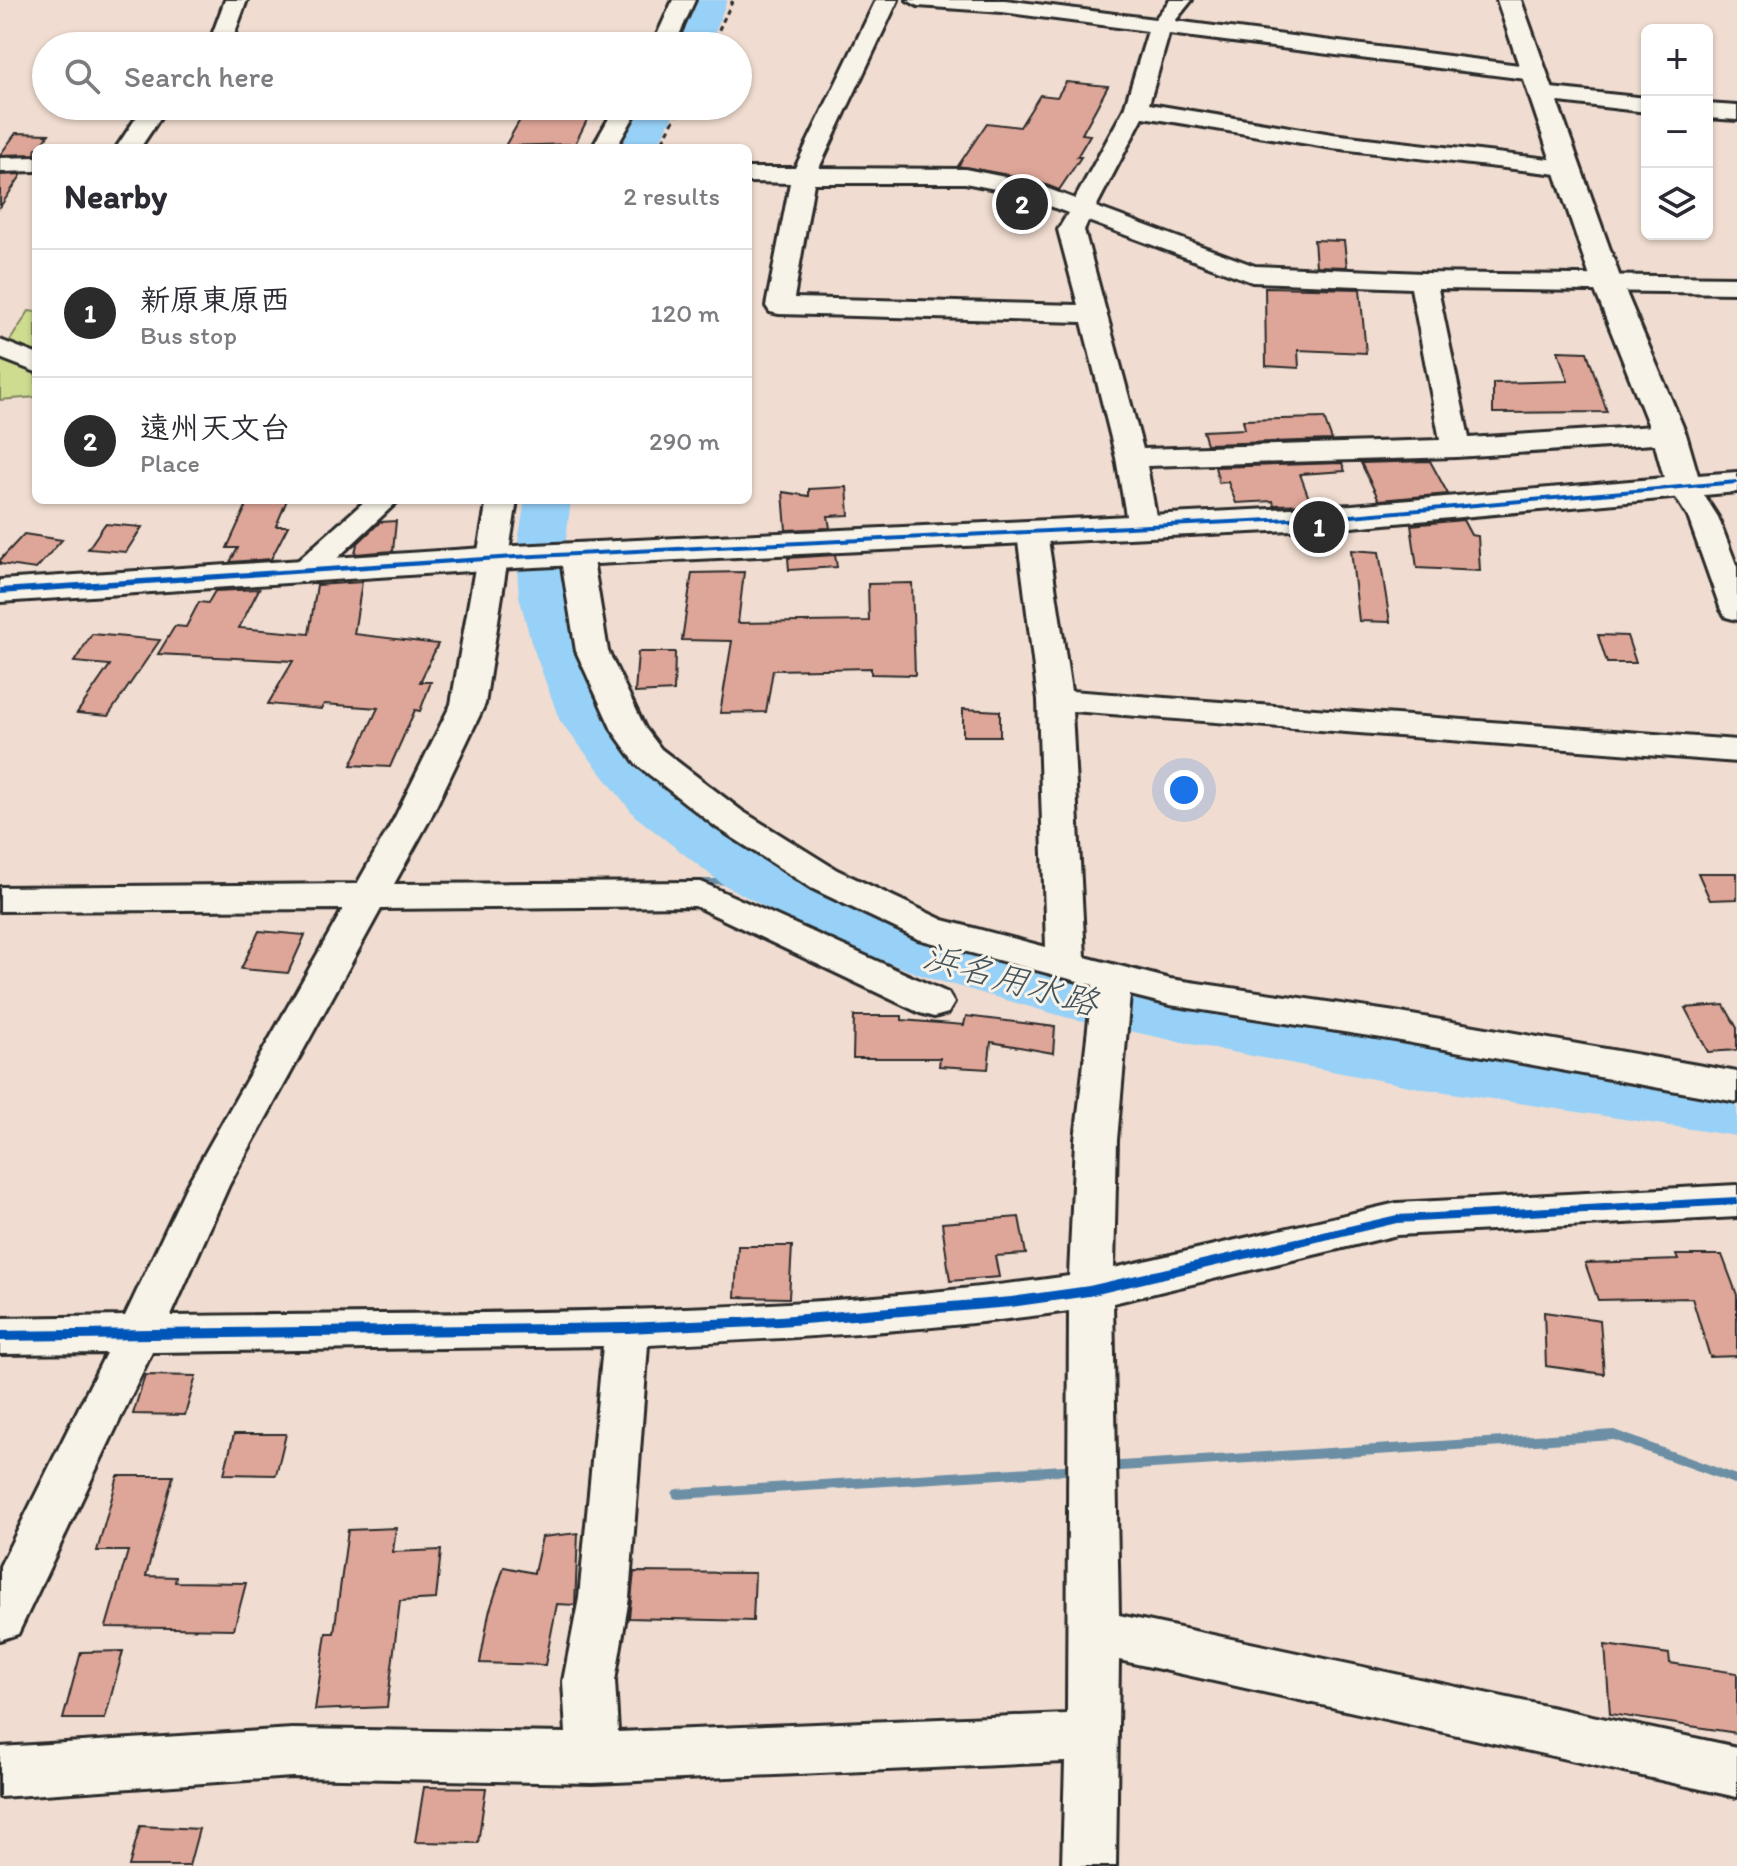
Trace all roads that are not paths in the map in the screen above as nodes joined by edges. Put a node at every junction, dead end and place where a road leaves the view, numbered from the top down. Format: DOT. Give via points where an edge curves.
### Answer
graph roads {
  1 [pos="236,0"];
  2 [pos="684,0"];
  3 [pos="887,0"];
  4 [pos="918,0"];
  5 [pos="1181,0"];
  6 [pos="1509,0"];
  7 [pos="1161,25"];
  8 [pos="224,32"];
  9 [pos="669,32"];
  10 [pos="1537,84"];
  11 [pos="1641,104"];
  12 [pos="1136,109"];
  13 [pos="1713,111"];
  14 [pos="1737,113"];
  15 [pos="147,120"];
  16 [pos="620,120"];
  17 [pos="131,144"];
  18 [pos="606,144"];
  19 [pos="32,164"];
  20 [pos="0,165"];
  21 [pos="1566,168"];
  22 [pos="752,175"];
  23 [pos="803,176"];
  24 [pos="1081,208"];
  25 [pos="1423,281"];
  26 [pos="1607,283"];
  27 [pos="1737,285"];
  28 [pos="1095,314"];
  29 [pos="0,348"];
  30 [pos="32,362"];
  31 [pos="1669,434"];
  32 [pos="1456,448"];
  33 [pos="1131,458"];
  34 [pos="1737,482"];
  35 [pos="1684,487"];
  36 [pos="380,504"];
  37 [pos="502,504"];
  38 [pos="1143,527"];
  39 [pos="1032,533"];
  40 [pos="576,554"];
  41 [pos="503,558"];
  42 [pos="305,571"];
  43 [pos="0,591"];
  44 [pos="1737,610"];
  45 [pos="1055,700"];
  46 [pos="1737,751"];
  47 [pos="373,887"];
  48 [pos="0,899"];
  49 [pos="1066,965"];
  50 [pos="934,1003"];
  51 [pos="1109,1003"];
  52 [pos="1737,1087"];
  53 [pos="1737,1201"];
  54 [pos="1089,1291"];
  55 [pos="627,1328"];
  56 [pos="137,1335"];
  57 [pos="0,1336"];
  58 [pos="0,1618"];
  59 [pos="1094,1632"];
  60 [pos="1092,1737"];
  61 [pos="593,1758"];
  62 [pos="0,1772"];
  63 [pos="1737,1772"];
  64 [pos="1089,1866"];
  1 -- 8 [label="street"];
  2 -- 9 [label="street"];
  3 -- 23 [label="street"];
  4 -- 7 [label="street"];
  5 -- 7 [label="street"];
  6 -- 10 [label="street"];
  7 -- 10 [label="street"];
  7 -- 12 [label="street"];
  10 -- 11 [label="street"];
  10 -- 21 [label="street"];
  12 -- 21 [label="street" via="1332,141"];
  12 -- 24 [label="street"];
  13 -- 14 [label="street"];
  15 -- 17 [label="street"];
  16 -- 18 [label="street"];
  19 -- 20 [label="street"];
  21 -- 26 [label="street"];
  22 -- 23 [label="street"];
  23 -- 24 [label="street" via="965,176 1021,187"];
  23 -- 28 [label="street" via="779,306"];
  24 -- 25 [label="street" via="1252,274"];
  24 -- 28 [label="street" via="1071,230"];
  25 -- 26 [label="street"];
  25 -- 32 [label="street"];
  26 -- 27 [label="street"];
  26 -- 31 [label="street"];
  28 -- 33 [label="street"];
  29 -- 30 [label="street"];
  31 -- 32 [label="street"];
  31 -- 35 [label="street"];
  32 -- 33 [label="street"];
  33 -- 38 [label="street"];
  34 -- 35 [label="street"];
  35 -- 38 [label="street" via="1352,516"];
  35 -- 44 [label="street" via="1703,517"];
  36 -- 42 [label="street"];
  37 -- 41 [label="street"];
  38 -- 39 [label="street"];
  39 -- 40 [label="street"];
  39 -- 45 [label="street"];
  40 -- 41 [label="street"];
  40 -- 49 [label="street" via="592,651 629,730 649,757 729,819 824,879 931,930"];
  41 -- 42 [label="street"];
  41 -- 47 [label="street" via="468,704"];
  42 -- 43 [label="street"];
  45 -- 46 [label="street"];
  45 -- 49 [label="street"];
  47 -- 48 [label="street"];
  47 -- 50 [label="street" via="701,894"];
  47 -- 56 [label="street" via="208,1185"];
  49 -- 51 [label="street"];
  51 -- 52 [label="street" via="1170,992"];
  51 -- 54 [label="street"];
  53 -- 54 [label="street" via="1397,1219"];
  54 -- 55 [label="street" via="796,1320"];
  54 -- 59 [label="street"];
  55 -- 56 [label="street"];
  55 -- 61 [label="street" via="604,1598 589,1681"];
  56 -- 57 [label="street"];
  56 -- 58 [label="street"];
  59 -- 60 [label="street"];
  59 -- 63 [label="street"];
  60 -- 61 [label="street"];
  60 -- 64 [label="street"];
  61 -- 62 [label="street" via="292,1753"];
}
